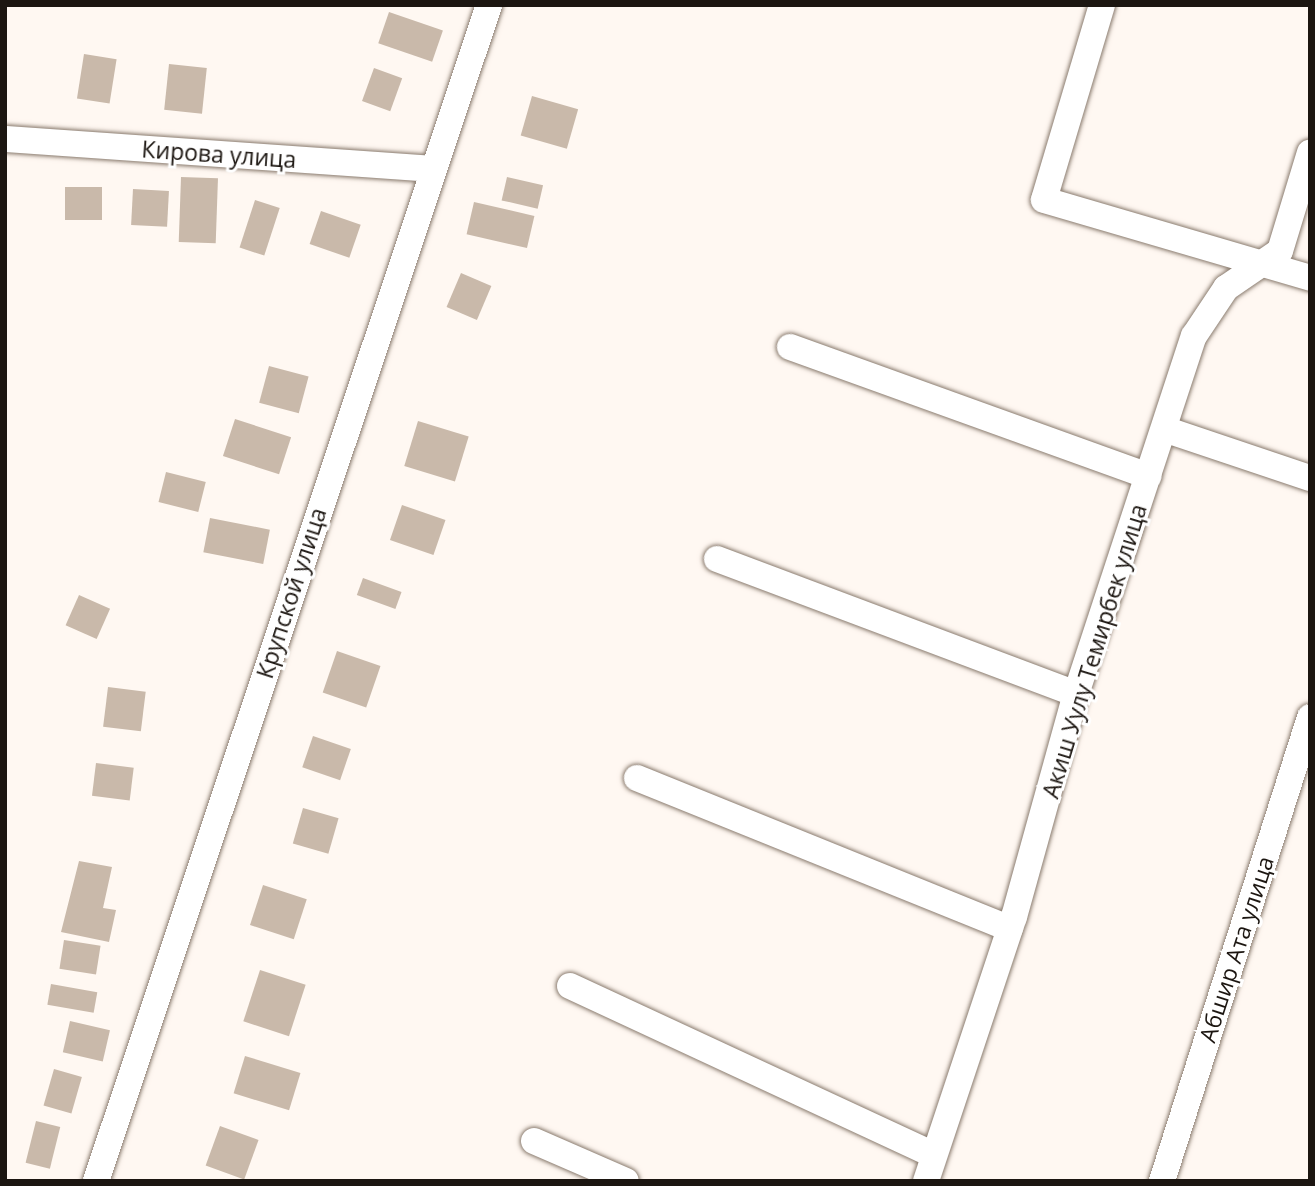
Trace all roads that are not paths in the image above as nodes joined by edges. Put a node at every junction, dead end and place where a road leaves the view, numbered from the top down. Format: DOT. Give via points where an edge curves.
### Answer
graph roads {
  1 [pos="489,5"];
  2 [pos="1102,5"];
  3 [pos="5,139"];
  4 [pos="1310,152"];
  5 [pos="432,169"];
  6 [pos="1261,264"];
  7 [pos="1310,278"];
  8 [pos="789,348"];
  9 [pos="1164,429"];
  10 [pos="1149,477"];
  11 [pos="1310,478"];
  12 [pos="717,559"];
  13 [pos="1076,694"];
  14 [pos="1310,717"];
  15 [pos="637,778"];
  16 [pos="1010,929"];
  17 [pos="569,986"];
  18 [pos="534,1141"];
  19 [pos="934,1155"];
  20 [pos="96,1181"];
  21 [pos="626,1181"];
  22 [pos="926,1181"];
  23 [pos="1163,1181"];
  1 -- 5 [label="street, Крупской улица"];
  2 -- 6 [label="street" via="1044,200"];
  3 -- 5 [label="street, Кирова улица"];
  4 -- 6 [label="street, Акиш Уулу Темирбек улица" via="1280,251"];
  5 -- 20 [label="street, Крупской улица"];
  6 -- 7 [label="street"];
  6 -- 9 [label="street, Акиш Уулу Темирбек улица" via="1226,288 1194,336"];
  8 -- 10 [label="street"];
  9 -- 10 [label="street, Акиш Уулу Темирбек улица"];
  9 -- 11 [label="street"];
  10 -- 13 [label="street, Акиш Уулу Темирбек улица"];
  12 -- 13 [label="street"];
  13 -- 16 [label="street, Акиш Уулу Темирбек улица"];
  14 -- 23 [label="street, Абшир Ата улица"];
  15 -- 16 [label="street"];
  16 -- 19 [label="street, Акиш Уулу Темирбек улица"];
  17 -- 19 [label="street"];
  18 -- 21 [label="street"];
  19 -- 22 [label="street, Акиш Уулу Темирбек улица"];
}
